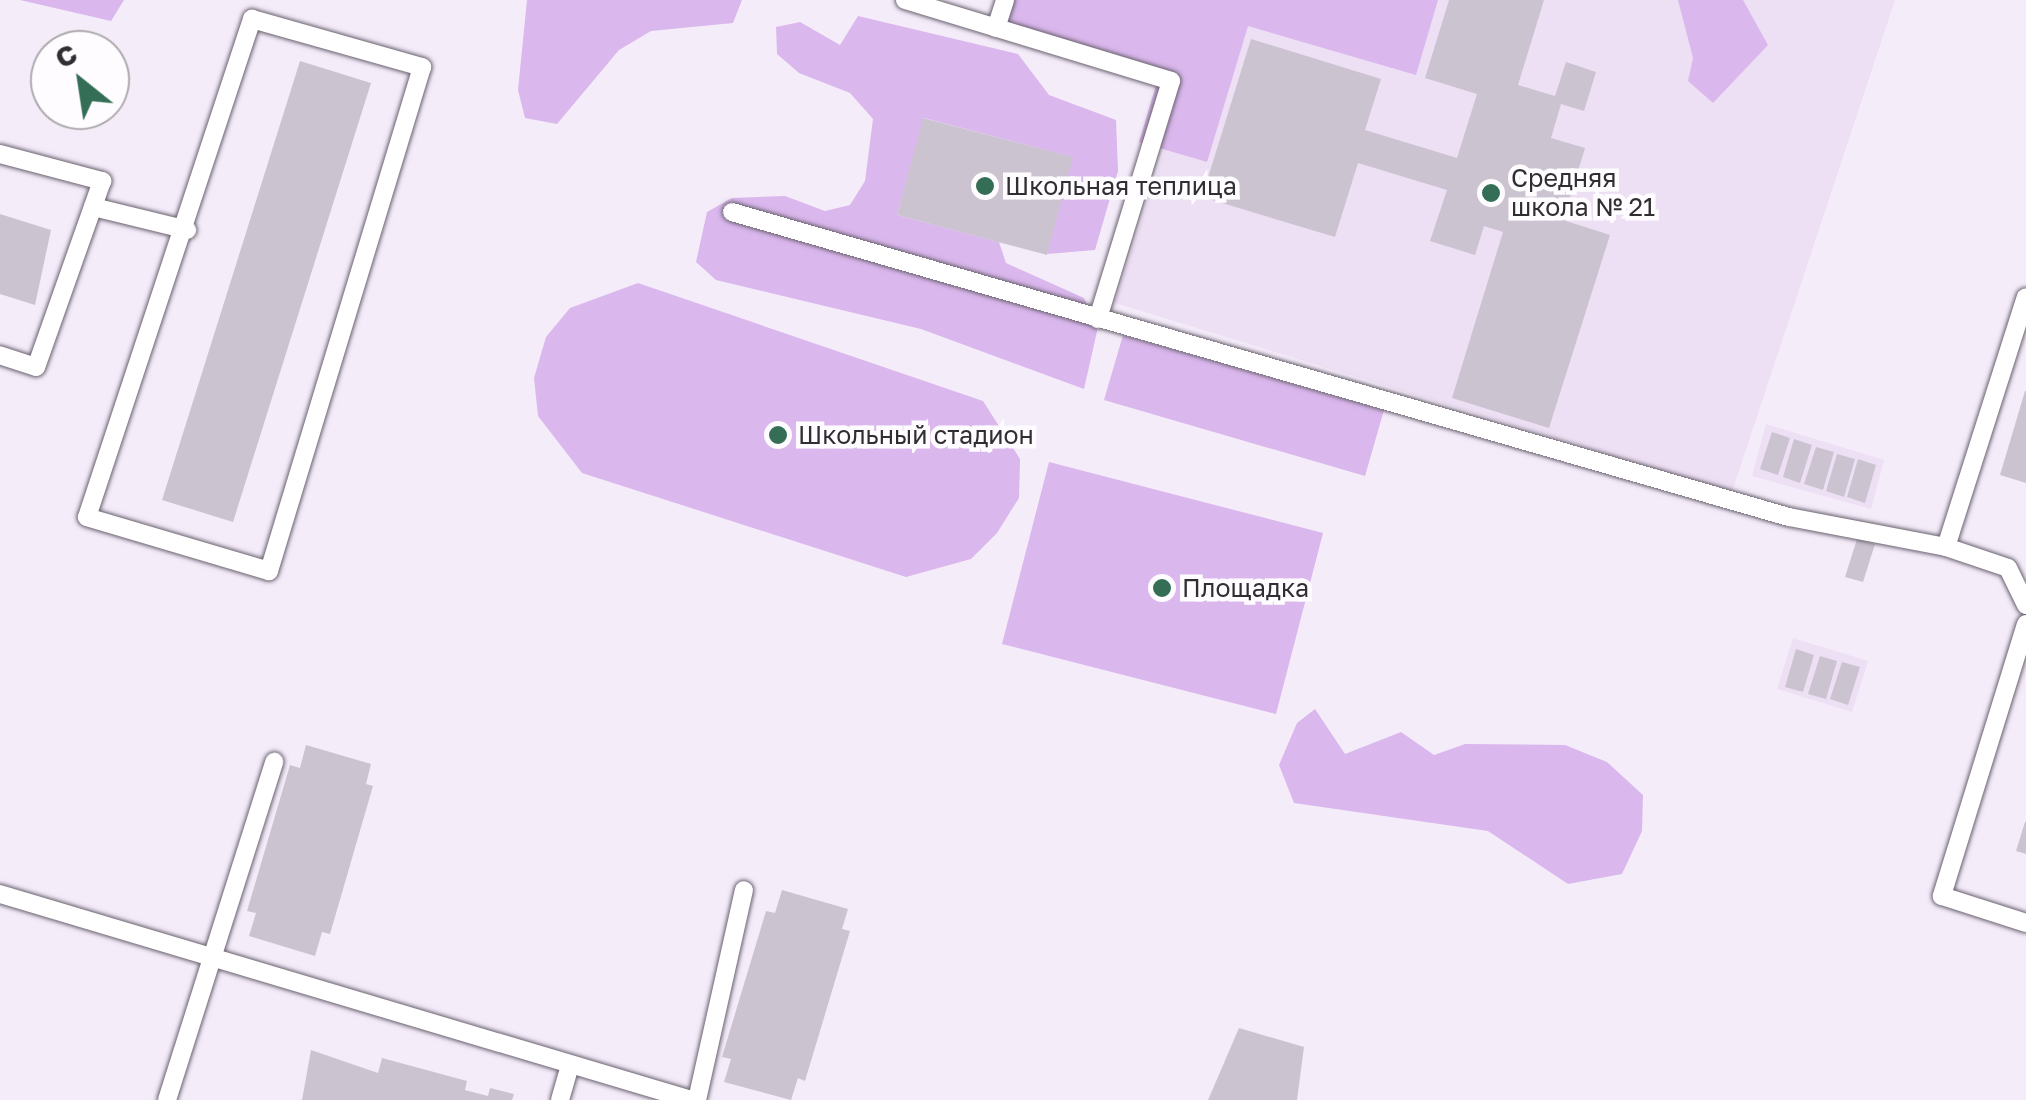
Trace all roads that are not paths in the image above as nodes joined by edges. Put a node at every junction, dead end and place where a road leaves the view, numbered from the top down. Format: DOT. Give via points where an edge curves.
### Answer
graph roads {
  1 [pos="904,0"];
  2 [pos="1004,0"];
  3 [pos="996,28"];
  4 [pos="0,154"];
  5 [pos="93,207"];
  6 [pos="732,212"];
  7 [pos="188,230"];
  8 [pos="2026,297"];
  9 [pos="1098,320"];
  10 [pos="0,355"];
  11 [pos="1946,548"];
  12 [pos="2026,605"];
  13 [pos="2026,624"];
  14 [pos="274,762"];
  15 [pos="744,890"];
  16 [pos="0,894"];
  17 [pos="2026,923"];
  18 [pos="212,957"];
  19 [pos="570,1064"];
  20 [pos="167,1100"];
  21 [pos="560,1100"];
  22 [pos="694,1100"];
  1 -- 3 [label="lane"];
  2 -- 3 [label="lane"];
  3 -- 9 [label="lane" via="1172,82"];
  4 -- 5 [label="lane" via="102,180"];
  5 -- 7 [label="lane"];
  5 -- 10 [label="lane" via="36,367"];
  6 -- 9 [label="lane"];
  7 -- 7 [label="lane" via="252,19 422,67 269,572 87,517"];
  8 -- 11 [label="lane"];
  9 -- 11 [label="lane" via="1789,517"];
  11 -- 12 [label="lane" via="2008,568"];
  13 -- 17 [label="lane" via="1942,896"];
  14 -- 18 [label="lane"];
  15 -- 22 [label="lane"];
  16 -- 18 [label="lane"];
  18 -- 19 [label="lane"];
  18 -- 20 [label="lane"];
  19 -- 21 [label="lane"];
  19 -- 22 [label="lane"];
}
